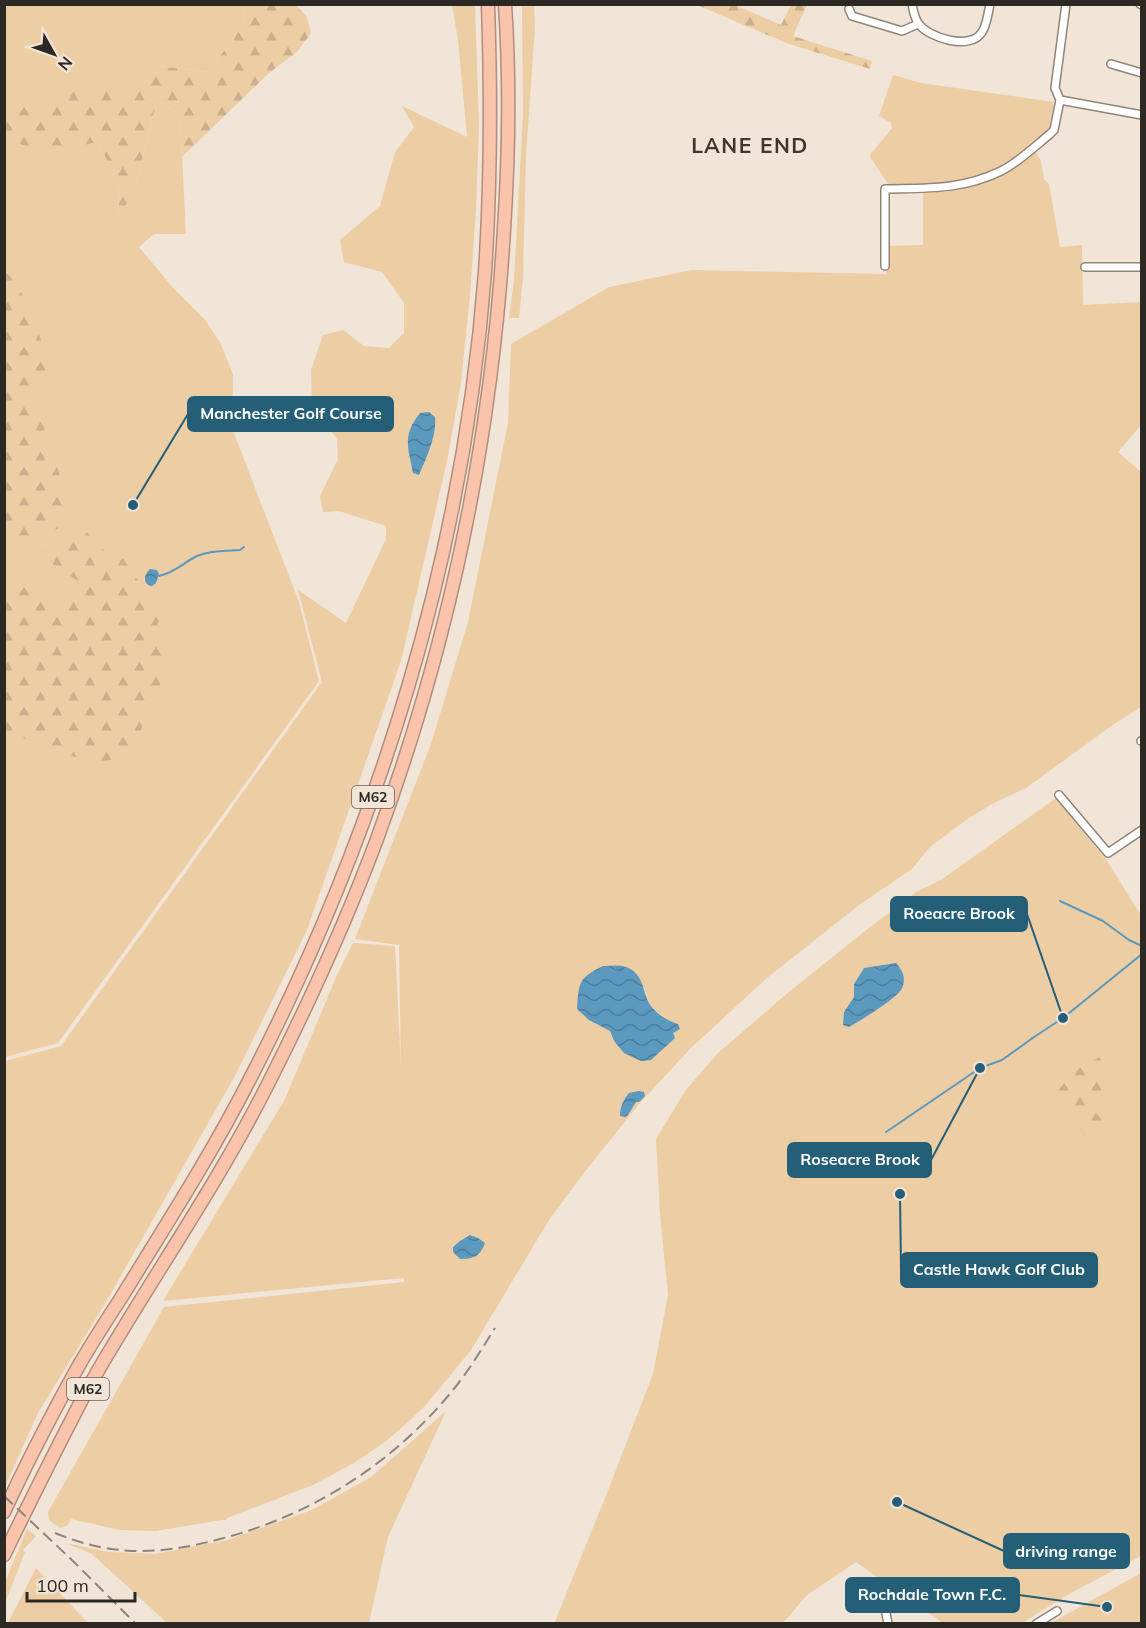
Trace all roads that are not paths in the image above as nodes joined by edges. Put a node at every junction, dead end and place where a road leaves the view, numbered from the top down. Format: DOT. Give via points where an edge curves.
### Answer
graph roads {
  1 [pos="488,4"];
  2 [pos="507,4"];
  3 [pos="912,4"];
  4 [pos="990,4"];
  5 [pos="1066,4"];
  6 [pos="849,9"];
  7 [pos="918,24"];
  8 [pos="1111,64"];
  9 [pos="1142,73"];
  10 [pos="1060,99"];
  11 [pos="1141,114"];
  12 [pos="885,266"];
  13 [pos="1085,267"];
  14 [pos="1142,267"];
  15 [pos="1059,795"];
  16 [pos="1142,830"];
  17 [pos="4,1512"];
  18 [pos="4,1555"];
  19 [pos="884,1602"];
  20 [pos="1057,1611"];
  21 [pos="888,1623"];
  22 [pos="1036,1623"];
  1 -- 17 [label="highway, M62" via="489,179 474,372 460,464 427,620 404,704 360,835 291,998 206,1158 80,1365"];
  2 -- 18 [label="highway, M62" via="508,177 493,359 462,548 400,773 344,922 267,1087 96,1372"];
  3 -- 7 [label="street"];
  4 -- 7 [label="street" via="983,32 972,41 944,39"];
  5 -- 10 [label="street" via="1054,88"];
  6 -- 7 [label="street" via="852,16 902,31"];
  8 -- 9 [label="street"];
  10 -- 11 [label="street"];
  10 -- 12 [label="street" via="1054,130 1001,171 945,188 885,189"];
  13 -- 14 [label="street"];
  15 -- 16 [label="street" via="1108,853"];
  19 -- 21 [label="street"];
  20 -- 22 [label="street"];
}
